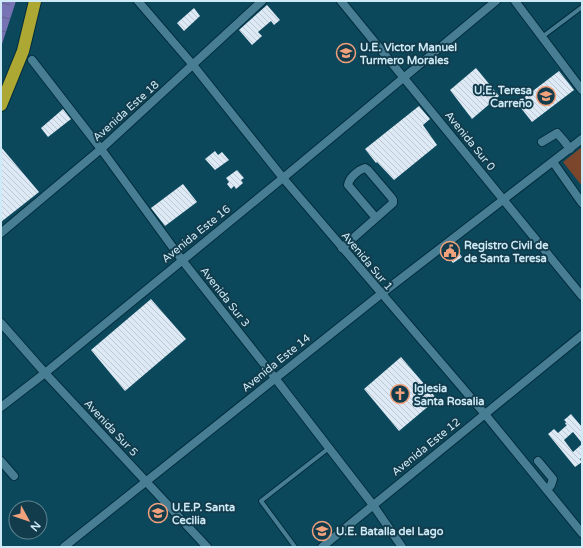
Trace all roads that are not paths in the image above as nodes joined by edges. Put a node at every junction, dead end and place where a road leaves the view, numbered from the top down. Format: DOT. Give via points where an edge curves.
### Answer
graph roads {
  1 [pos="34,1"];
  2 [pos="262,1"];
  3 [pos="341,1"];
  4 [pos="496,1"];
  5 [pos="515,1"];
  6 [pos="143,3"];
  7 [pos="582,7"];
  8 [pos="542,37"];
  9 [pos="32,60"];
  10 [pos="192,65"];
  11 [pos="404,78"];
  12 [pos="582,90"];
  13 [pos="1,105"];
  14 [pos="582,139"];
  15 [pos="542,142"];
  16 [pos="101,149"];
  17 [pos="570,149"];
  18 [pos="553,162"];
  19 [pos="283,178"];
  20 [pos="504,200"];
  21 [pos="582,202"];
  22 [pos="376,218"];
  23 [pos="1,233"];
  24 [pos="342,248"];
  25 [pos="182,260"];
  26 [pos="381,294"];
  27 [pos="582,296"];
  28 [pos="1,323"];
  29 [pos="582,335"];
  30 [pos="45,373"];
  31 [pos="275,378"];
  32 [pos="1,407"];
  33 [pos="484,414"];
  34 [pos="329,448"];
  35 [pos="1,461"];
  36 [pos="538,461"];
  37 [pos="14,476"];
  38 [pos="145,481"];
  39 [pos="547,490"];
  40 [pos="373,505"];
  41 [pos="582,533"];
  42 [pos="64,547"];
  43 [pos="207,547"];
  44 [pos="295,547"];
  45 [pos="322,547"];
  46 [pos="402,547"];
  1 -- 13 [label="highway" via="23,50"];
  2 -- 10 [label="street, Avenida Este 18"];
  3 -- 11 [label="street, Avenida Sur 0"];
  4 -- 11 [label="street, Avenida Este 16"];
  5 -- 8 [label="street"];
  6 -- 10 [label="street, Avenida Sur 1"];
  7 -- 8 [label="lane"];
  8 -- 12 [label="street"];
  9 -- 16 [label="street, Avenida Sur 3"];
  10 -- 16 [label="street, Avenida Este 18"];
  10 -- 19 [label="street, Avenida Sur 1"];
  11 -- 19 [label="street, Avenida Este 16"];
  11 -- 20 [label="street, Avenida Sur 0"];
  14 -- 17 [label="street, Avenida Este 14"];
  15 -- 17 [label="street" via="557,133"];
  16 -- 23 [label="street, Avenida Este 18"];
  16 -- 25 [label="street, Avenida Sur 3"];
  17 -- 18 [label="street, Avenida Este 14"];
  18 -- 20 [label="street, Avenida Este 14"];
  18 -- 21 [label="street"];
  19 -- 24 [label="street, Avenida Sur 1"];
  19 -- 25 [label="street, Avenida Este 16"];
  20 -- 26 [label="street, Avenida Este 14"];
  20 -- 27 [label="street, Avenida Sur 0"];
  22 -- 22 [label="street" via="393,203 393,200 368,170 361,169 348,181 348,185"];
  22 -- 24 [label="street"];
  24 -- 26 [label="street, Avenida Sur 1"];
  25 -- 30 [label="street, Avenida Este 16"];
  25 -- 31 [label="street, Avenida Sur 3"];
  26 -- 31 [label="street, Avenida Este 14"];
  26 -- 33 [label="street, Avenida Sur 1"];
  28 -- 30 [label="street, Avenida Sur 5"];
  29 -- 33 [label="street, Avenida Este 12"];
  30 -- 32 [label="street, Avenida Este 16"];
  30 -- 38 [label="street, Avenida Sur 5"];
  31 -- 34 [label="street, Avenida Sur 3"];
  31 -- 38 [label="street, Avenida Este 14"];
  33 -- 39 [label="street, Avenida Sur 1"];
  33 -- 40 [label="street, Avenida Este 12"];
  34 -- 40 [label="street, Avenida Sur 3"];
  34 -- 44 [label="lane" via="261,501"];
  35 -- 37 [label="street"];
  36 -- 39 [label="street" via="553,479"];
  38 -- 42 [label="street, Avenida Este 14"];
  38 -- 43 [label="street, Avenida Sur 5"];
  39 -- 41 [label="street, Avenida Sur 1"];
  40 -- 45 [label="street, Avenida Este 12"];
  40 -- 46 [label="street, Avenida Sur 3"];
}
